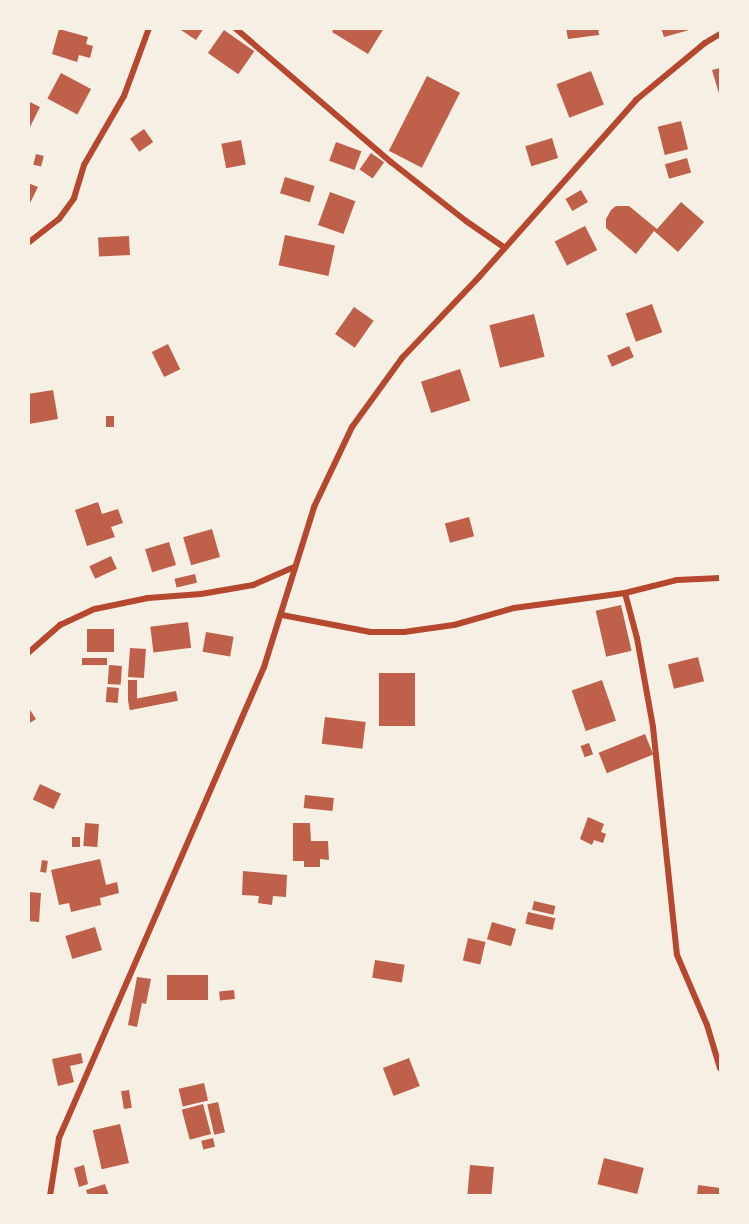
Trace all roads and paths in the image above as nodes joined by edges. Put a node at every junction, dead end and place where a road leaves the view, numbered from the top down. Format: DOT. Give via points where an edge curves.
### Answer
graph roads {
  1 [pos="149,28"];
  2 [pos="235,28"];
  3 [pos="720,34"];
  4 [pos="28,243"];
  5 [pos="505,248"];
  6 [pos="294,567"];
  7 [pos="720,578"];
  8 [pos="625,593"];
  9 [pos="282,615"];
  10 [pos="28,653"];
  11 [pos="720,1068"];
  12 [pos="50,1196"];
  1 -- 4 [label="street" via="124,96 84,165 74,198 59,219"];
  2 -- 5 [label="street" via="391,162"];
  3 -- 5 [label="street" via="636,100"];
  5 -- 6 [label="street" via="402,358 352,427 314,507"];
  6 -- 9 [label="street"];
  6 -- 10 [label="street" via="253,585 95,609 60,625"];
  7 -- 8 [label="street" via="677,580"];
  8 -- 9 [label="street" via="513,608 454,625 404,632 370,632"];
  8 -- 11 [label="street" via="653,727 677,955 707,1025"];
  9 -- 12 [label="street" via="264,667 59,1138"];
}
